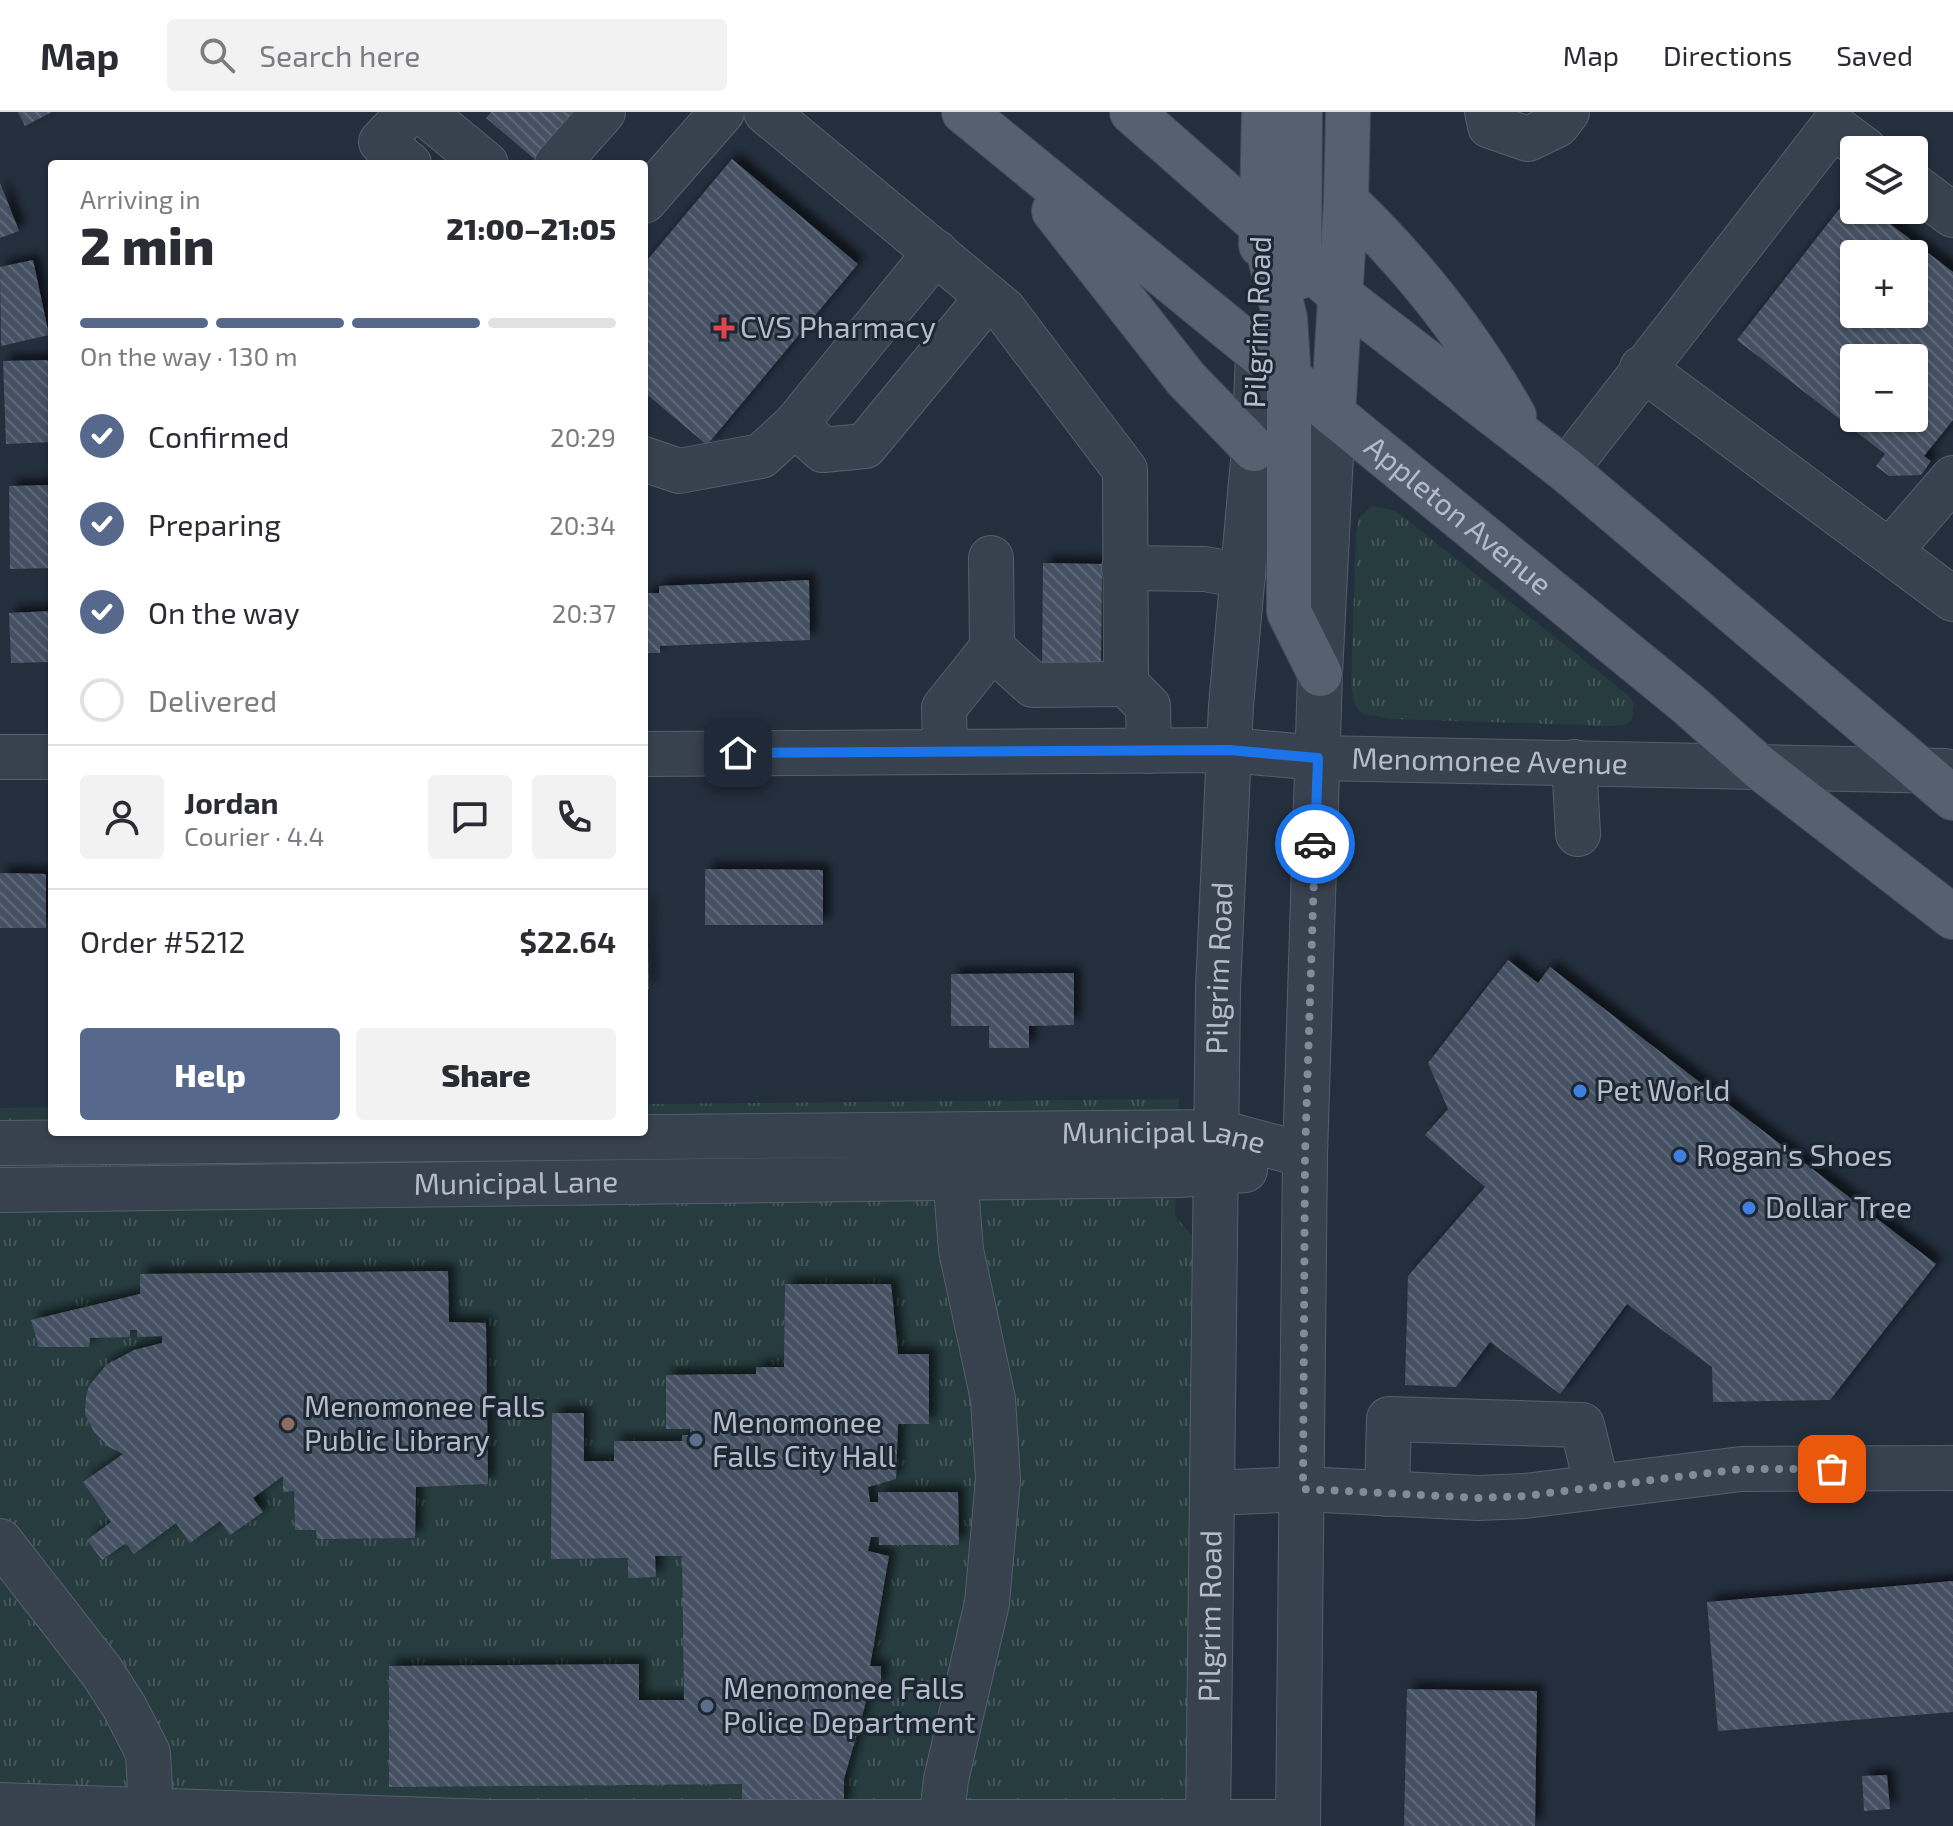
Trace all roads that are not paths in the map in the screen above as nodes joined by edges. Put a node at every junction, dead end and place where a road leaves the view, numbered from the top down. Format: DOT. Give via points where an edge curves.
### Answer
graph roads {
  1 [pos="423,112"];
  2 [pos="603,112"];
  3 [pos="628,112"];
  4 [pos="722,112"];
  5 [pos="766,112"];
  6 [pos="1132,112"];
  7 [pos="1264,112"];
  8 [pos="1300,112"];
  9 [pos="1348,112"];
  10 [pos="1487,112"];
  11 [pos="1567,112"];
  12 [pos="976,122"];
  13 [pos="1846,136"];
  14 [pos="481,160"];
  15 [pos="561,160"];
  16 [pos="587,160"];
  17 [pos="648,196"];
  18 [pos="1928,196"];
  19 [pos="1346,201"];
  20 [pos="1953,215"];
  21 [pos="1262,225"];
  22 [pos="936,252"];
  23 [pos="1297,257"];
  24 [pos="1340,295"];
  25 [pos="988,297"];
  26 [pos="1274,367"];
  27 [pos="1642,368"];
  28 [pos="1333,414"];
  29 [pos="795,425"];
  30 [pos="1527,439"];
  31 [pos="1254,449"];
  32 [pos="648,460"];
  33 [pos="1566,470"];
  34 [pos="1953,478"];
  35 [pos="1890,551"];
  36 [pos="991,558"];
  37 [pos="1124,568"];
  38 [pos="1243,576"];
  39 [pos="1953,599"];
  40 [pos="992,648"];
  41 [pos="1320,674"];
  42 [pos="1126,684"];
  43 [pos="1229,750"];
  44 [pos="1149,751"];
  45 [pos="945,752"];
  46 [pos="648,754"];
  47 [pos="0,757"];
  48 [pos="48,757"];
  49 [pos="1318,758"];
  50 [pos="1574,762"];
  51 [pos="1758,766"];
  52 [pos="1936,771"];
  53 [pos="1953,798"];
  54 [pos="1578,834"];
  55 [pos="1953,917"];
  56 [pos="953,1135"];
  57 [pos="0,1143"];
  58 [pos="1216,1154"];
  59 [pos="1305,1155"];
  60 [pos="954,1178"];
  61 [pos="0,1190"];
  62 [pos="1953,1468"];
  63 [pos="1597,1486"];
  64 [pos="1303,1489"];
  65 [pos="1212,1493"];
  66 [pos="1387,1494"];
  67 [pos="0,1541"];
  68 [pos="0,1805"];
  69 [pos="151,1810"];
  70 [pos="941,1823"];
  71 [pos="1208,1824"];
  72 [pos="1298,1824"];
  1 -- 14 [label="street"];
  2 -- 15 [label="street"];
  3 -- 16 [label="street"];
  4 -- 17 [label="street"];
  5 -- 22 [label="street"];
  6 -- 21 [label="main road"];
  7 -- 21 [label="main road, Pilgrim Road"];
  8 -- 23 [label="main road"];
  9 -- 19 [label="main road"];
  10 -- 11 [label="street" via="1490,126 1528,139 1557,125"];
  12 -- 26 [label="main road, Appleton Avenue"];
  12 -- 31 [label="main road" via="1101,267 1186,379"];
  13 -- 27 [label="street" via="1833,126"];
  18 -- 20 [label="street"];
  19 -- 24 [label="main road"];
  19 -- 30 [label="main road" via="1431,291"];
  21 -- 23 [label="main road"];
  21 -- 26 [label="main road, Pilgrim Road"];
  22 -- 25 [label="street"];
  22 -- 29 [label="street"];
  23 -- 24 [label="main road"];
  23 -- 28 [label="main road" via="1311,364"];
  24 -- 28 [label="main road"];
  24 -- 30 [label="main road"];
  25 -- 29 [label="street" via="865,446 823,450"];
  25 -- 37 [label="street" via="1059,379 1125,470"];
  26 -- 28 [label="main road, Appleton Avenue"];
  26 -- 31 [label="street, Pilgrim Road"];
  26 -- 41 [label="main road" via="1289,612"];
  27 -- 33 [label="street"];
  27 -- 35 [label="street"];
  28 -- 41 [label="street"];
  28 -- 51 [label="main road, Appleton Avenue"];
  29 -- 32 [label="street" via="761,456 679,471"];
  30 -- 33 [label="main road"];
  31 -- 38 [label="street, Pilgrim Road"];
  33 -- 52 [label="main road"];
  34 -- 35 [label="street"];
  35 -- 39 [label="street"];
  36 -- 40 [label="street"];
  37 -- 38 [label="street" via="1205,569"];
  37 -- 42 [label="street"];
  38 -- 43 [label="street, Pilgrim Road"];
  40 -- 42 [label="street" via="1033,685"];
  40 -- 45 [label="street" via="944,708"];
  41 -- 49 [label="street"];
  42 -- 44 [label="street" via="1148,706"];
  43 -- 44 [label="street, Menomonee Avenue"];
  43 -- 49 [label="street, Menomonee Avenue"];
  43 -- 58 [label="street, Pilgrim Road"];
  44 -- 45 [label="street, Menomonee Avenue"];
  45 -- 46 [label="street, Menomonee Avenue"];
  47 -- 48 [label="street"];
  49 -- 50 [label="street, Menomonee Avenue"];
  49 -- 59 [label="street"];
  50 -- 51 [label="street, Menomonee Avenue"];
  50 -- 54 [label="street"];
  51 -- 52 [label="street, Menomonee Avenue"];
  51 -- 55 [label="main road, Appleton Avenue"];
  52 -- 53 [label="main road"];
  56 -- 57 [label="street, Municipal Lane"];
  56 -- 58 [label="street, Municipal Lane"];
  56 -- 60 [label="street"];
  58 -- 59 [label="street, Municipal Lane" via="1275,1165"];
  58 -- 60 [label="street, Municipal Lane"];
  58 -- 65 [label="street, Pilgrim Road"];
  59 -- 64 [label="street"];
  60 -- 61 [label="street, Municipal Lane"];
  60 -- 70 [label="street" via="961,1250 993,1399 998,1479 987,1603"];
  62 -- 63 [label="street" via="1741,1469"];
  63 -- 66 [label="street" via="1478,1498"];
  63 -- 66 [label="street" via="1582,1425 1389,1419"];
  64 -- 65 [label="street"];
  64 -- 66 [label="street"];
  64 -- 72 [label="street"];
  65 -- 71 [label="street, Pilgrim Road"];
  67 -- 69 [label="street" via="125,1708 148,1753"];
  68 -- 69 [label="street"];
  69 -- 70 [label="street" via="489,1822"];
  70 -- 71 [label="street"];
  71 -- 72 [label="street"];
}
